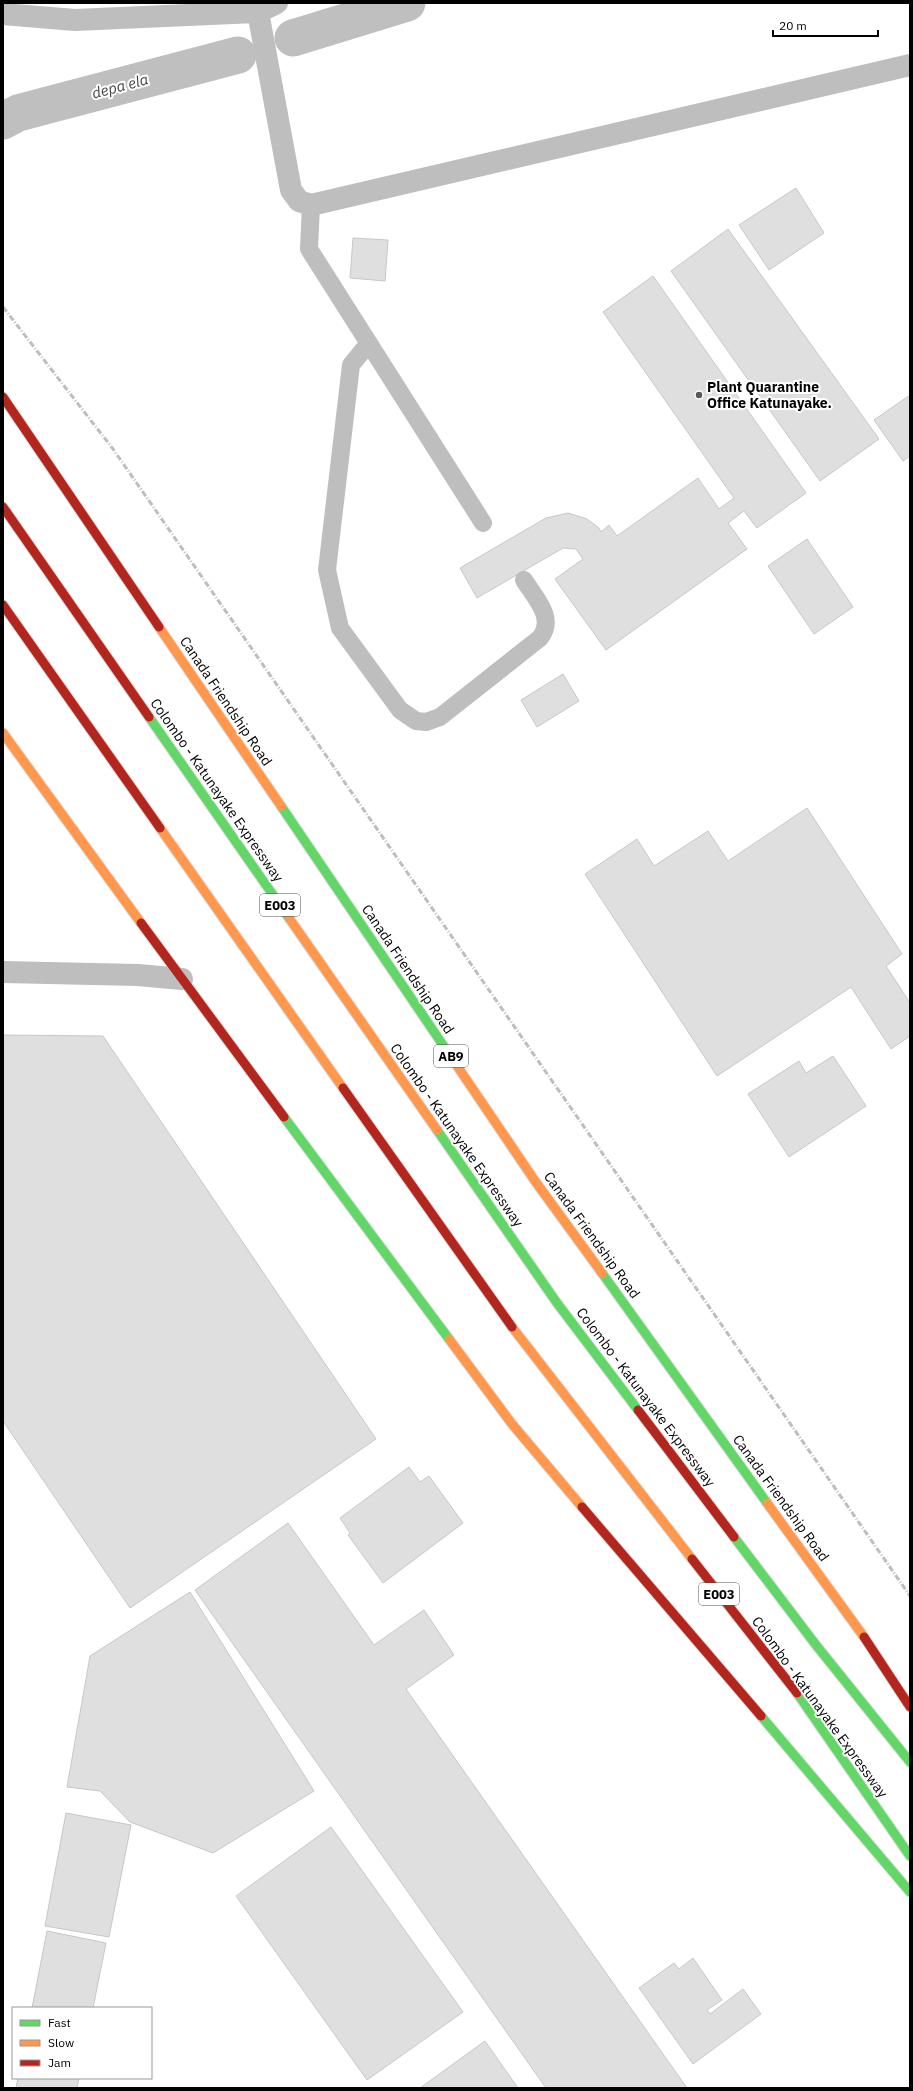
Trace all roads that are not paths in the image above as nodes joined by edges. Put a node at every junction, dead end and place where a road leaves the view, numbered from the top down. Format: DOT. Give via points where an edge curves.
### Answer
graph roads {
  1 [pos="268,8"];
  2 [pos="3,14"];
  3 [pos="910,65"];
  4 [pos="311,205"];
  5 [pos="369,343"];
  6 [pos="3,397"];
  7 [pos="3,507"];
  8 [pos="483,523"];
  9 [pos="524,580"];
  10 [pos="3,605"];
  11 [pos="3,733"];
  12 [pos="3,972"];
  13 [pos="182,979"];
  14 [pos="910,1707"];
  15 [pos="910,1762"];
  16 [pos="910,1856"];
  17 [pos="910,1892"];
  1 -- 2 [label="street" via="75,20"];
  1 -- 4 [label="street" via="291,190 299,201"];
  3 -- 4 [label="street"];
  4 -- 5 [label="lane" via="309,249"];
  5 -- 8 [label="lane"];
  5 -- 9 [label="lane" via="351,365 327,570 340,628 400,710 416,721 433,720 545,632 546,615"];
  6 -- 14 [label="main road, Canada Friendship Road / AB9" via="535,1181 866,1640"];
  7 -- 15 [label="main road, Colombo - Katunayake Expressway / E003" via="557,1303 816,1645"];
  10 -- 16 [label="main road, Colombo - Katunayake Expressway / E003" via="520,1339 795,1690"];
  11 -- 13 [label="main road"];
  12 -- 13 [label="street" via="138,975"];
  13 -- 17 [label="main road" via="512,1424"];
}
